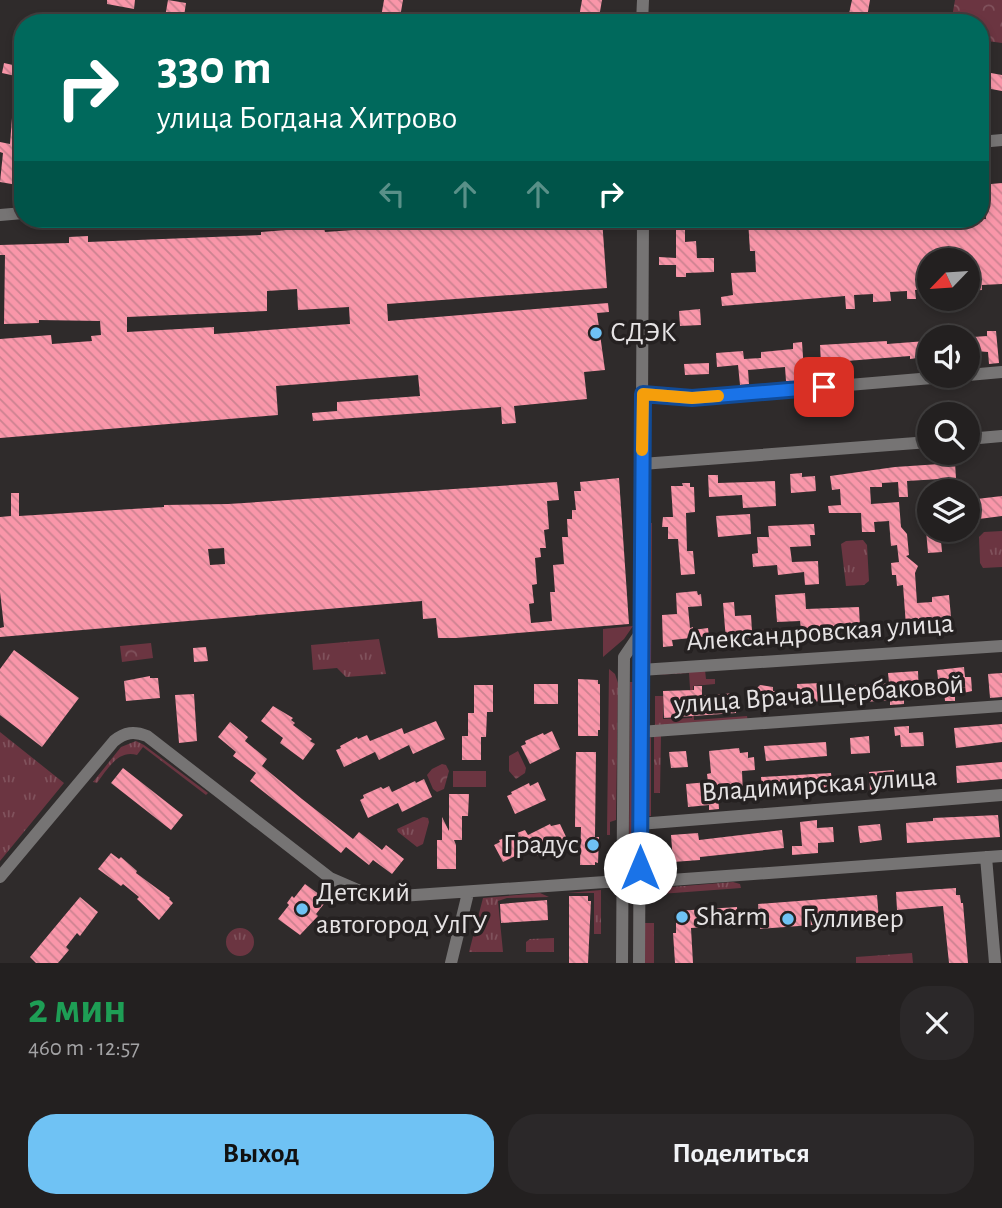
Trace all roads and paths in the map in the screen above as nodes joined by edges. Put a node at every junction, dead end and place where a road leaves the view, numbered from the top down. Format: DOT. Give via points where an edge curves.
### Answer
graph roads {
  1 [pos="643,228"];
  2 [pos="1002,372"];
  3 [pos="980,374"];
  4 [pos="917,379"];
  5 [pos="643,394"];
  6 [pos="1002,436"];
  7 [pos="980,438"];
  8 [pos="917,443"];
  9 [pos="642,464"];
  10 [pos="641,632"];
  11 [pos="1002,646"];
  12 [pos="641,670"];
  13 [pos="1002,706"];
  14 [pos="640,732"];
  15 [pos="1002,795"];
  16 [pos="639,824"];
  17 [pos="1002,856"];
  18 [pos="986,857"];
  19 [pos="0,877"];
  20 [pos="622,882"];
  21 [pos="640,882"];
  22 [pos="468,892"];
  23 [pos="451,963"];
  24 [pos="622,963"];
  25 [pos="639,963"];
  26 [pos="995,963"];
  1 -- 5 [label="street"];
  2 -- 3 [label="street"];
  4 -- 5 [label="street" via="692,398"];
  5 -- 9 [label="street"];
  6 -- 7 [label="street"];
  8 -- 9 [label="street"];
  9 -- 10 [label="street"];
  10 -- 12 [label="street"];
  10 -- 20 [label="street" via="624,657"];
  11 -- 12 [label="street, Александровская улица"];
  12 -- 14 [label="street"];
  13 -- 14 [label="street, улица Врача Щербаковой"];
  14 -- 16 [label="street"];
  15 -- 16 [label="street, Владимирская улица"];
  16 -- 21 [label="street"];
  17 -- 18 [label="street"];
  18 -- 21 [label="street"];
  18 -- 26 [label="street"];
  19 -- 22 [label="street" via="114,741 130,732 147,736 330,877 386,897"];
  20 -- 21 [label="street"];
  20 -- 22 [label="street"];
  20 -- 24 [label="street"];
  21 -- 25 [label="street"];
  22 -- 23 [label="street"];
}
